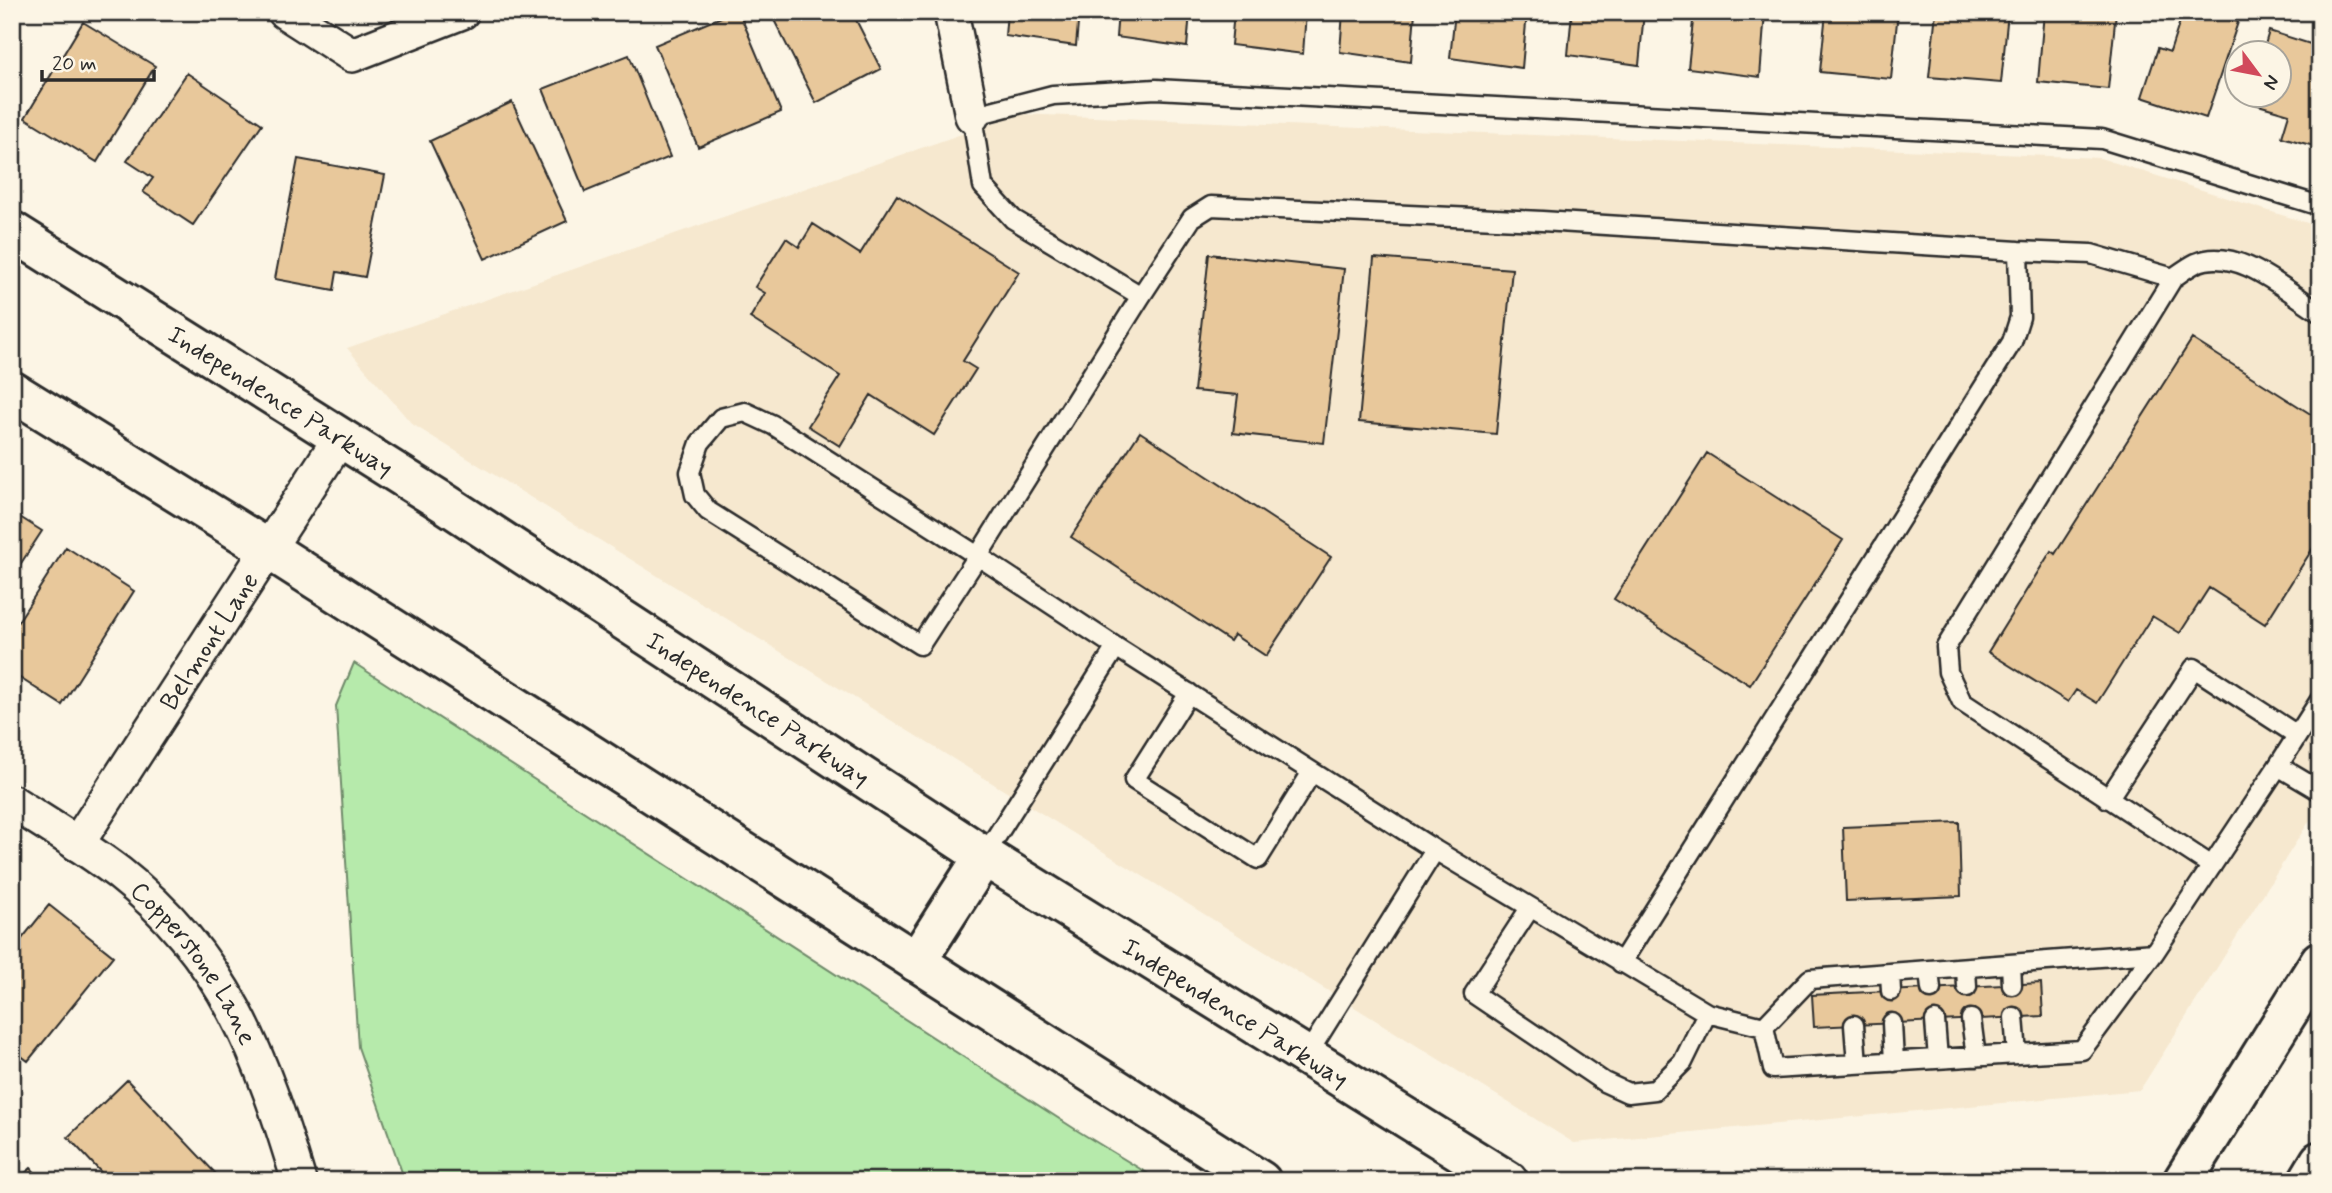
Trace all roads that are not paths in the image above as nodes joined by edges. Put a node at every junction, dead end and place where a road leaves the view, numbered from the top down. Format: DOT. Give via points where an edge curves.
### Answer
graph roads {
  1 [pos="285,12"];
  2 [pos="462,12"];
  3 [pos="951,12"];
  4 [pos="972,116"];
  5 [pos="2320,206"];
  6 [pos="12,231"];
  7 [pos="2018,251"];
  8 [pos="2173,278"];
  9 [pos="1141,296"];
  10 [pos="2320,312"];
  11 [pos="12,391"];
  12 [pos="340,438"];
  13 [pos="268,549"];
  14 [pos="978,556"];
  15 [pos="1116,647"];
  16 [pos="1189,693"];
  17 [pos="2320,700"];
  18 [pos="2297,735"];
  19 [pos="2278,766"];
  20 [pos="1312,772"];
  21 [pos="2320,791"];
  22 [pos="2108,799"];
  23 [pos="12,802"];
  24 [pos="77,844"];
  25 [pos="1435,850"];
  26 [pos="984,856"];
  27 [pos="2212,866"];
  28 [pos="1530,908"];
  29 [pos="2154,953"];
  30 [pos="2320,961"];
  31 [pos="916,962"];
  32 [pos="1621,963"];
  33 [pos="2011,964"];
  34 [pos="1966,968"];
  35 [pos="2012,985"];
  36 [pos="1967,987"];
  37 [pos="1707,1013"];
  38 [pos="2014,1017"];
  39 [pos="1970,1019"];
  40 [pos="1935,1021"];
  41 [pos="1892,1023"];
  42 [pos="1854,1025"];
  43 [pos="1764,1027"];
  44 [pos="2017,1054"];
  45 [pos="1307,1055"];
  46 [pos="1976,1056"];
  47 [pos="1938,1059"];
  48 [pos="1894,1062"];
  49 [pos="1857,1064"];
  50 [pos="2320,1161"];
  51 [pos="299,1181"];
  52 [pos="1261,1181"];
  53 [pos="1508,1181"];
  54 [pos="2183,1181"];
  55 [pos="2308,1181"];
  1 -- 2 [label="street" via="352,55"];
  3 -- 4 [label="street"];
  4 -- 5 [label="lane" via="1053,95 1156,89 2102,139"];
  4 -- 9 [label="lane" via="983,186 1013,219"];
  6 -- 12 [label="main road, Independence Parkway"];
  7 -- 8 [label="lane" via="2091,254"];
  7 -- 9 [label="lane" via="1211,206 1192,218"];
  7 -- 32 [label="lane" via="2020,317 2012,342"];
  8 -- 10 [label="lane" via="2198,262 2226,259"];
  8 -- 22 [label="lane" via="1946,647 1948,672 1962,702"];
  9 -- 14 [label="lane"];
  11 -- 13 [label="main road"];
  12 -- 13 [label="street, Belmont Lane"];
  12 -- 26 [label="main road, Independence Parkway"];
  13 -- 24 [label="street, Belmont Lane"];
  13 -- 31 [label="main road"];
  14 -- 14 [label="lane" via="773,425 745,412 721,418 700,443 690,472 695,495 708,511 920,645"];
  14 -- 15 [label="lane"];
  15 -- 16 [label="lane"];
  15 -- 26 [label="lane"];
  16 -- 20 [label="lane"];
  16 -- 20 [label="lane" via="1134,780 1168,802 1258,859"];
  17 -- 18 [label="lane"];
  18 -- 19 [label="lane"];
  18 -- 22 [label="lane" via="2194,668"];
  19 -- 21 [label="lane"];
  19 -- 27 [label="lane"];
  20 -- 25 [label="lane"];
  22 -- 27 [label="lane"];
  23 -- 24 [label="street, Copperstone Lane"];
  24 -- 51 [label="street, Copperstone Lane" via="150,900 211,971 262,1065"];
  25 -- 28 [label="lane"];
  25 -- 45 [label="lane"];
  26 -- 31 [label="main road"];
  26 -- 45 [label="main road, Independence Parkway"];
  27 -- 29 [label="lane"];
  28 -- 32 [label="lane"];
  28 -- 37 [label="lane" via="1474,994 1604,1082 1628,1093 1655,1090 1683,1062"];
  29 -- 33 [label="lane"];
  29 -- 44 [label="lane" via="2082,1050"];
  30 -- 54 [label="main road"];
  31 -- 52 [label="main road"];
  32 -- 37 [label="lane"];
  33 -- 34 [label="lane"];
  33 -- 35 [label="lane"];
  34 -- 36 [label="lane"];
  34 -- 43 [label="lane" via="1930,979 1890,982 1810,979"];
  37 -- 43 [label="lane"];
  38 -- 44 [label="lane"];
  39 -- 46 [label="lane"];
  40 -- 47 [label="lane"];
  41 -- 48 [label="lane"];
  42 -- 49 [label="lane"];
  43 -- 49 [label="lane" via="1773,1069"];
  44 -- 46 [label="lane"];
  45 -- 53 [label="main road, Independence Parkway"];
  46 -- 47 [label="lane"];
  47 -- 48 [label="lane"];
  48 -- 49 [label="lane"];
  50 -- 55 [label="main road"];
}
